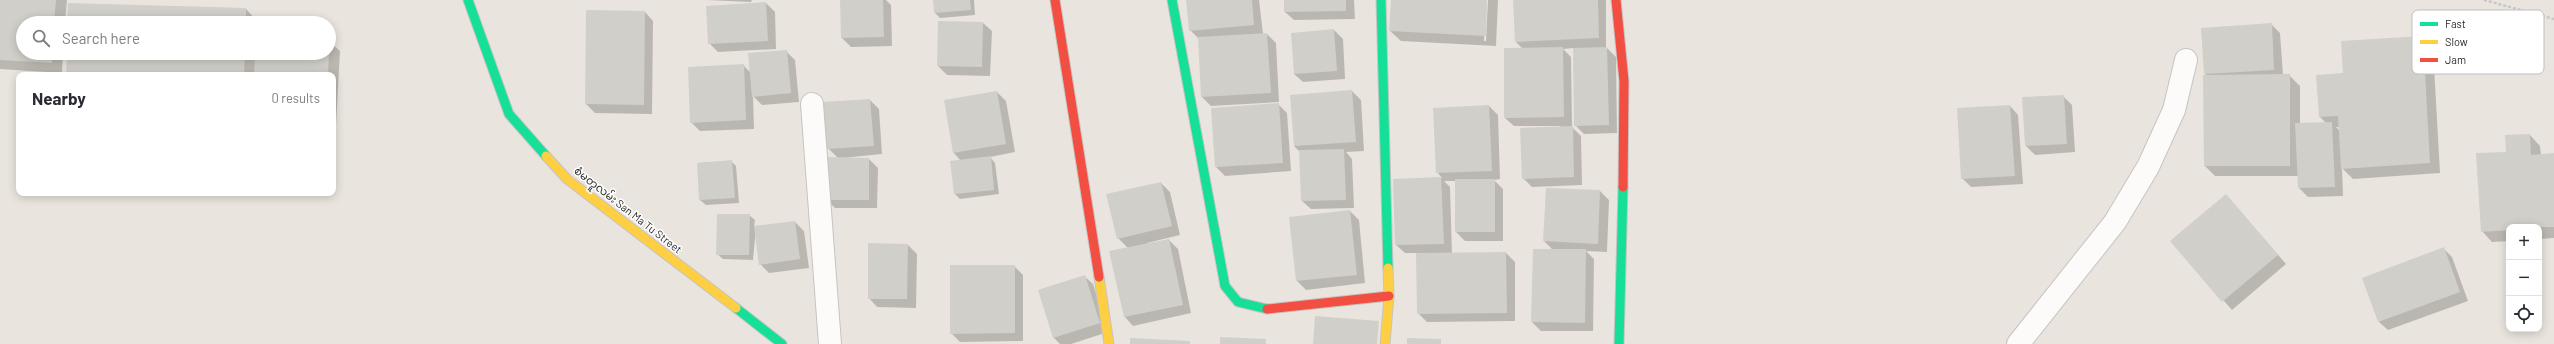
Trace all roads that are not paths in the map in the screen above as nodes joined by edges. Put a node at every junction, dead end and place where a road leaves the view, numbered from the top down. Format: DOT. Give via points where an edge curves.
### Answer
graph roads {
  1 [pos="468,0"];
  2 [pos="1054,0"];
  3 [pos="1172,0"];
  4 [pos="1381,0"];
  5 [pos="1616,0"];
  6 [pos="2186,60"];
  7 [pos="812,104"];
  8 [pos="1389,296"];
  9 [pos="782,344"];
  10 [pos="830,344"];
  11 [pos="1108,344"];
  12 [pos="1386,344"];
  13 [pos="1619,344"];
  14 [pos="2018,344"];
  1 -- 9 [label="street, စံမတူလမ်း San Ma Tu Street" via="508,114 567,179"];
  2 -- 11 [label="street"];
  3 -- 8 [label="street" via="1225,286 1238,302 1262,309"];
  4 -- 8 [label="street"];
  5 -- 13 [label="street" via="1624,81"];
  6 -- 14 [label="street" via="2174,110 2148,167 2115,222"];
  7 -- 10 [label="street"];
  8 -- 12 [label="street"];
}
